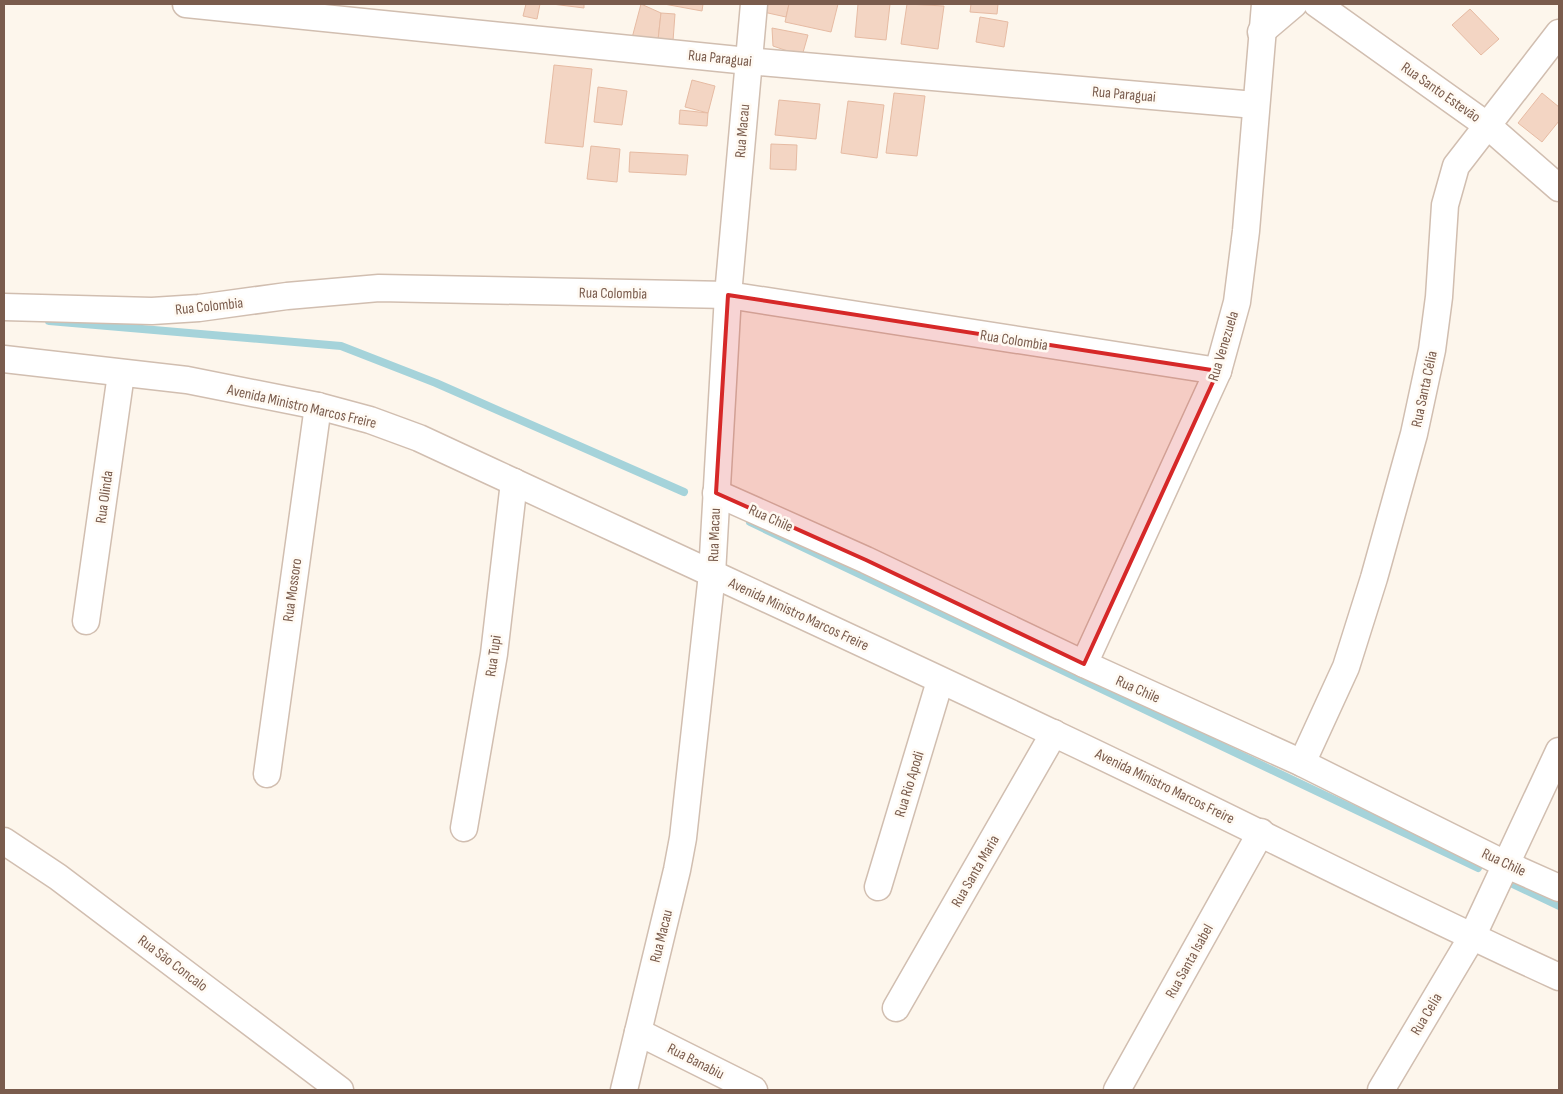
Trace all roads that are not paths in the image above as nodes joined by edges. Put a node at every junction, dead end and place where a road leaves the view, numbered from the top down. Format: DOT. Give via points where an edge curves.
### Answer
graph roads {
  1 [pos="186,4"];
  2 [pos="754,4"];
  3 [pos="1264,4"];
  4 [pos="1294,4"];
  5 [pos="1317,4"];
  6 [pos="1262,32"];
  7 [pos="1559,33"];
  8 [pos="748,61"];
  9 [pos="1255,105"];
  10 [pos="1488,126"];
  11 [pos="1559,188"];
  12 [pos="728,295"];
  13 [pos="4,307"];
  14 [pos="4,359"];
  15 [pos="1218,371"];
  16 [pos="121,374"];
  17 [pos="318,406"];
  18 [pos="514,482"];
  19 [pos="716,493"];
  20 [pos="712,574"];
  21 [pos="86,621"];
  22 [pos="1084,664"];
  23 [pos="940,681"];
  24 [pos="1054,733"];
  25 [pos="1559,751"];
  26 [pos="1302,763"];
  27 [pos="267,774"];
  28 [pos="464,828"];
  29 [pos="1261,832"];
  30 [pos="4,840"];
  31 [pos="1505,864"];
  32 [pos="878,887"];
  33 [pos="1559,888"];
  34 [pos="1472,937"];
  35 [pos="1559,977"];
  36 [pos="896,1008"];
  37 [pos="638,1032"];
  38 [pos="340,1090"];
  39 [pos="624,1090"];
  40 [pos="754,1090"];
  41 [pos="1117,1090"];
  42 [pos="1381,1090"];
  1 -- 8 [label="street, Rua Paraguai"];
  2 -- 8 [label="street, Rua Macau"];
  3 -- 6 [label="street, Rua Venezuela"];
  4 -- 6 [label="street"];
  5 -- 10 [label="street, Rua Santo Estevão"];
  6 -- 9 [label="street, Rua Venezuela"];
  7 -- 10 [label="street, Rua Santa Célia"];
  8 -- 9 [label="street, Rua Paraguai"];
  8 -- 12 [label="street, Rua Macau"];
  9 -- 15 [label="street, Rua Venezuela" via="1246,231 1236,302"];
  10 -- 11 [label="street, Rua Santo Estevão"];
  10 -- 26 [label="street, Rua Santa Célia" via="1456,166 1445,205 1432,350 1414,434 1346,668"];
  12 -- 13 [label="street, Rua Colombia" via="379,288 152,311"];
  12 -- 15 [label="street, Rua Colombia"];
  12 -- 19 [label="street, Rua Macau"];
  14 -- 16 [label="street, Avenida Ministro Marcos Freire"];
  15 -- 22 [label="street, Rua Venezuela"];
  16 -- 17 [label="street, Avenida Ministro Marcos Freire" via="187,380"];
  16 -- 21 [label="street, Rua Olinda"];
  17 -- 18 [label="street, Avenida Ministro Marcos Freire" via="420,438"];
  17 -- 27 [label="street, Rua Mossoro"];
  18 -- 20 [label="street, Avenida Ministro Marcos Freire"];
  18 -- 28 [label="street, Rua Tupi" via="494,654"];
  19 -- 20 [label="street, Rua Macau"];
  19 -- 22 [label="street, Rua Chile"];
  20 -- 23 [label="street, Avenida Ministro Marcos Freire"];
  20 -- 37 [label="street, Rua Macau" via="683,838"];
  22 -- 26 [label="street, Rua Chile"];
  23 -- 24 [label="street, Avenida Ministro Marcos Freire"];
  23 -- 32 [label="street, Rua Rio Apodi"];
  24 -- 29 [label="street, Avenida Ministro Marcos Freire"];
  24 -- 36 [label="street, Rua Santa Maria"];
  25 -- 31 [label="street"];
  26 -- 31 [label="street, Rua Chile"];
  29 -- 34 [label="street, Avenida Ministro Marcos Freire"];
  29 -- 41 [label="street, Rua Santa Isabel"];
  30 -- 38 [label="street, Rua São Concalo" via="66,883"];
  31 -- 33 [label="street, Rua Chile"];
  31 -- 34 [label="street"];
  34 -- 35 [label="street, Avenida Ministro Marcos Freire"];
  34 -- 42 [label="street, Rua Celia"];
  37 -- 39 [label="street, Rua Macau"];
  37 -- 40 [label="street, Rua Banabiu"];
}
